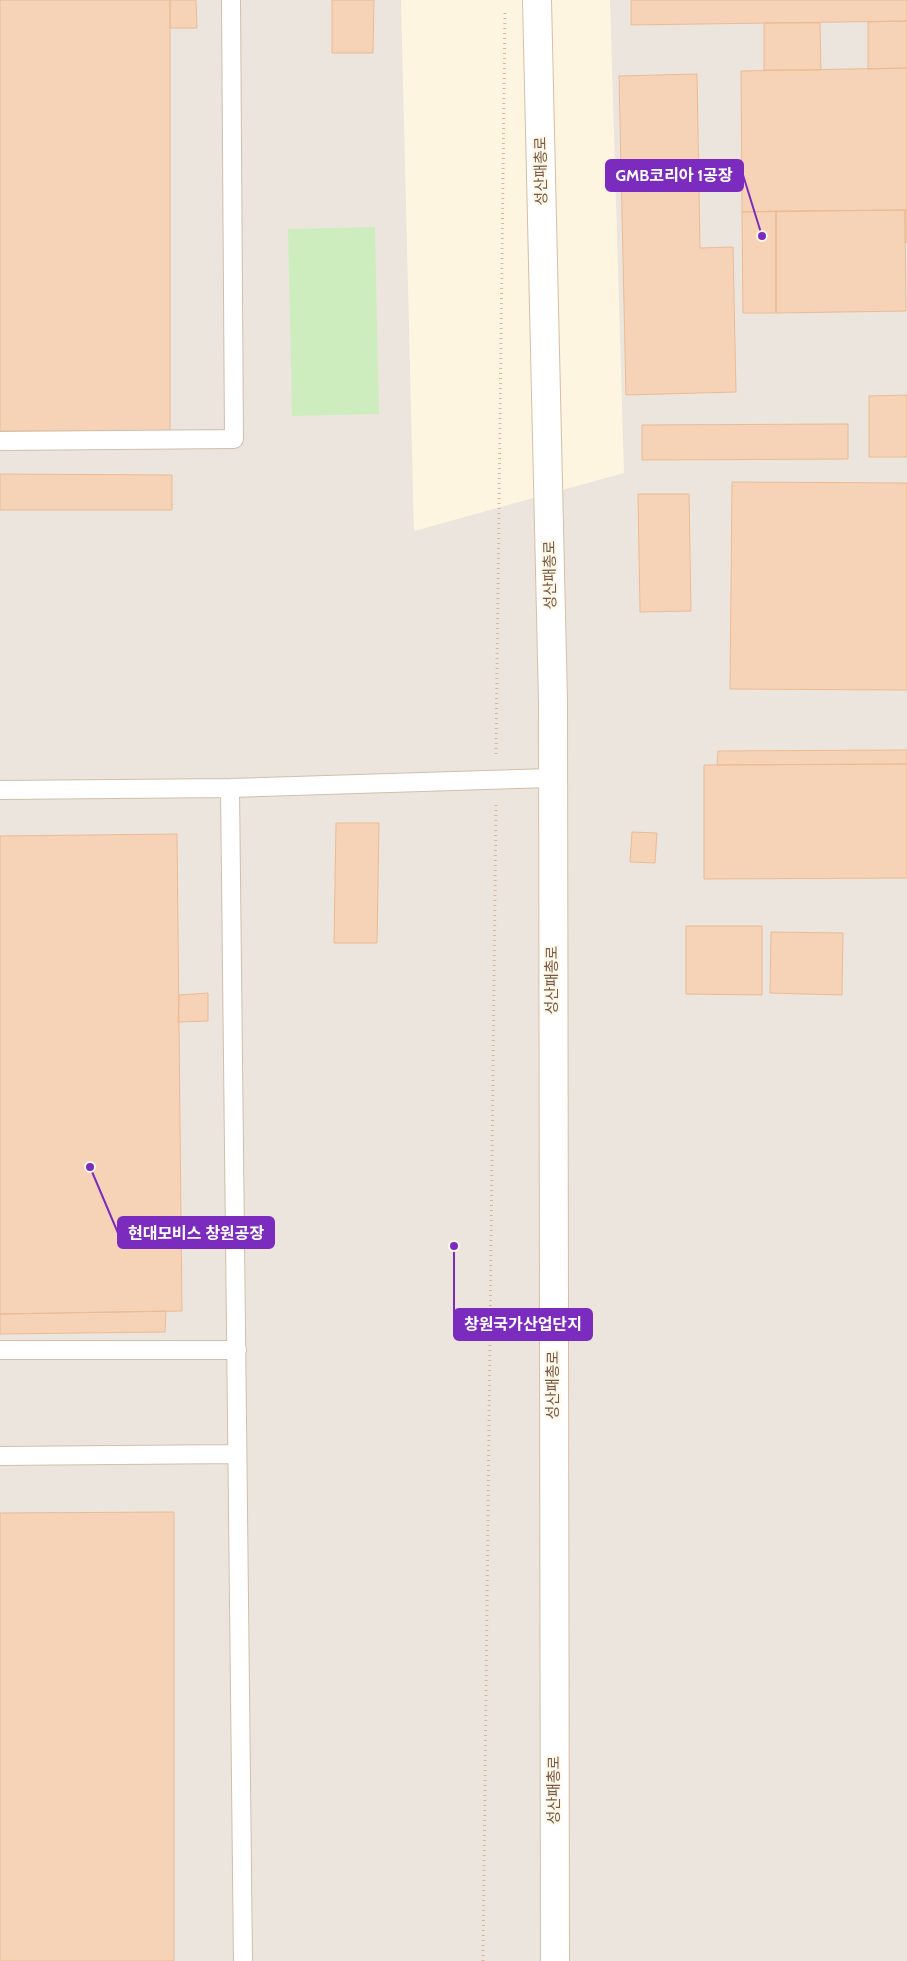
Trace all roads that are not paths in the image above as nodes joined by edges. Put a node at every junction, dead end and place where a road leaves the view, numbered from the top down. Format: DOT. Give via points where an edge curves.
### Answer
graph roads {
  1 [pos="231,0"];
  2 [pos="537,0"];
  3 [pos="0,441"];
  4 [pos="552,778"];
  5 [pos="230,788"];
  6 [pos="0,790"];
  7 [pos="0,1350"];
  8 [pos="237,1350"];
  9 [pos="237,1454"];
  10 [pos="0,1456"];
  11 [pos="243,1961"];
  12 [pos="555,1961"];
  1 -- 3 [label="lane" via="234,439"];
  2 -- 4 [label="main road, 성산패총로"];
  4 -- 5 [label="lane"];
  4 -- 12 [label="main road, 성산패총로"];
  5 -- 6 [label="lane"];
  5 -- 8 [label="lane"];
  7 -- 8 [label="lane"];
  8 -- 9 [label="lane"];
  9 -- 10 [label="lane"];
  9 -- 11 [label="lane"];
}
